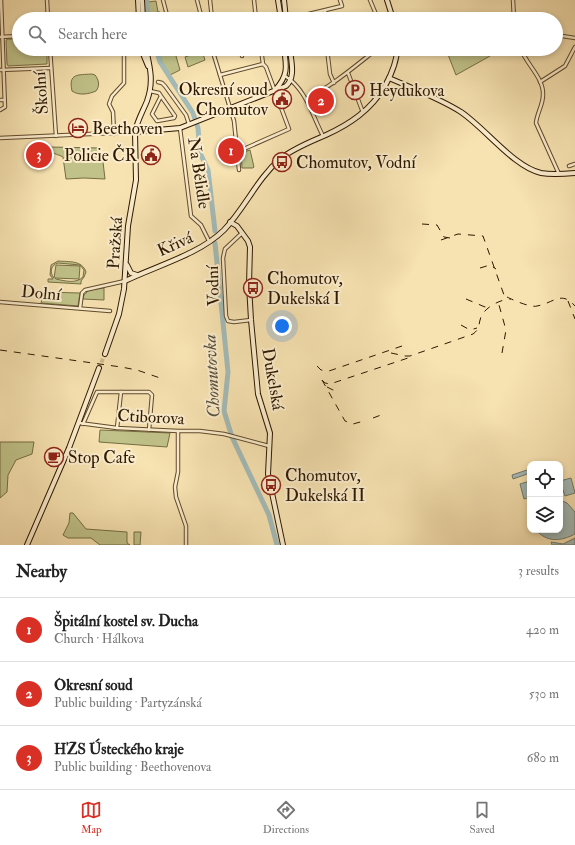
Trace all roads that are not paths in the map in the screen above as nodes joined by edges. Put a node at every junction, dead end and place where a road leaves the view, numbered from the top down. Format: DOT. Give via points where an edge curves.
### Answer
graph roads {
  1 [pos="1,0"];
  2 [pos="47,0"];
  3 [pos="138,0"];
  4 [pos="142,0"];
  5 [pos="163,0"];
  6 [pos="197,0"];
  7 [pos="210,0"];
  8 [pos="254,0"];
  9 [pos="278,0"];
  10 [pos="284,0"];
  11 [pos="340,0"];
  12 [pos="370,0"];
  13 [pos="387,0"];
  14 [pos="513,0"];
  15 [pos="325,11"];
  16 [pos="48,12"];
  17 [pos="139,12"];
  18 [pos="143,12"];
  19 [pos="166,12"];
  20 [pos="200,12"];
  21 [pos="211,12"];
  22 [pos="255,12"];
  23 [pos="280,12"];
  24 [pos="286,12"];
  25 [pos="320,12"];
  26 [pos="375,12"];
  27 [pos="391,12"];
  28 [pos="514,12"];
  29 [pos="12,36"];
  30 [pos="563,36"];
  31 [pos="1,37"];
  32 [pos="575,38"];
  33 [pos="575,47"];
  34 [pos="51,56"];
  35 [pos="124,56"];
  36 [pos="144,56"];
  37 [pos="148,56"];
  38 [pos="214,56"];
  39 [pos="262,56"];
  40 [pos="285,56"];
  41 [pos="291,56"];
  42 [pos="328,56"];
  43 [pos="368,56"];
  44 [pos="396,56"];
  45 [pos="524,56"];
  46 [pos="263,64"];
  47 [pos="52,68"];
  48 [pos="2,70"];
  49 [pos="348,72"];
  50 [pos="220,75"];
  51 [pos="285,76"];
  52 [pos="152,77"];
  53 [pos="389,78"];
  54 [pos="291,80"];
  55 [pos="158,82"];
  56 [pos="334,82"];
  57 [pos="540,82"];
  58 [pos="150,91"];
  59 [pos="274,91"];
  60 [pos="160,96"];
  61 [pos="306,99"];
  62 [pos="0,100"];
  63 [pos="4,100"];
  64 [pos="230,107"];
  65 [pos="0,110"];
  66 [pos="362,110"];
  67 [pos="191,123"];
  68 [pos="180,128"];
  69 [pos="135,132"];
  70 [pos="114,134"];
  71 [pos="56,136"];
  72 [pos="323,136"];
  73 [pos="0,138"];
  74 [pos="237,152"];
  75 [pos="575,164"];
  76 [pos="569,166"];
  77 [pos="239,170"];
  78 [pos="575,173"];
  79 [pos="559,174"];
  80 [pos="230,222"];
  81 [pos="242,233"];
  82 [pos="210,242"];
  83 [pos="126,261"];
  84 [pos="137,275"];
  85 [pos="125,281"];
  86 [pos="0,302"];
  87 [pos="80,308"];
  88 [pos="110,311"];
  89 [pos="251,320"];
  90 [pos="105,354"];
  91 [pos="100,368"];
  92 [pos="121,392"];
  93 [pos="81,424"];
  94 [pos="117,428"];
  95 [pos="149,430"];
  96 [pos="178,432"];
  97 [pos="269,446"];
  98 [pos="27,545"];
  99 [pos="186,545"];
  100 [pos="283,545"];
  1 -- 31 [label="street"];
  2 -- 16 [label="street"];
  3 -- 17 [label="street"];
  4 -- 18 [label="street"];
  5 -- 19 [label="street"];
  6 -- 20 [label="street"];
  7 -- 21 [label="street"];
  8 -- 22 [label="street"];
  9 -- 23 [label="street"];
  10 -- 24 [label="street"];
  11 -- 15 [label="street" via="342,6"];
  12 -- 26 [label="street"];
  13 -- 27 [label="street"];
  14 -- 28 [label="street"];
  15 -- 25 [label="street"];
  29 -- 31 [label="street"];
  30 -- 32 [label="street"];
  31 -- 48 [label="street"];
  33 -- 57 [label="street" via="559,72"];
  34 -- 47 [label="street, Školní"];
  35 -- 70 [label="street" via="124,84 112,96 109,104 113,112"];
  36 -- 52 [label="street"];
  37 -- 52 [label="street"];
  38 -- 50 [label="street"];
  39 -- 46 [label="street"];
  40 -- 51 [label="street"];
  41 -- 54 [label="street"];
  42 -- 56 [label="street" via="330,74"];
  43 -- 49 [label="street"];
  44 -- 53 [label="street, Křivá"];
  45 -- 57 [label="street"];
  46 -- 50 [label="street"];
  46 -- 59 [label="street"];
  47 -- 48 [label="street"];
  47 -- 71 [label="street, Školní"];
  48 -- 63 [label="street"];
  49 -- 56 [label="street"];
  49 -- 66 [label="street"];
  50 -- 64 [label="street"];
  51 -- 54 [label="street"];
  51 -- 59 [label="street"];
  52 -- 58 [label="street, Pražská"];
  53 -- 72 [label="street, Křivá" via="364,113"];
  53 -- 79 [label="street" via="462,113 528,168"];
  54 -- 59 [label="street" via="286,86"];
  54 -- 61 [label="street"];
  55 -- 67 [label="street" via="164,84"];
  56 -- 61 [label="street"];
  57 -- 79 [label="street" via="544,94 536,122"];
  58 -- 60 [label="street" via="159,93"];
  58 -- 69 [label="street, Pražská"];
  59 -- 64 [label="street"];
  59 -- 74 [label="street" via="289,129"];
  60 -- 60 [label="street" via="175,116 174,118 157,121 152,114"];
  61 -- 72 [label="street"];
  62 -- 63 [label="street"];
  63 -- 65 [label="street" via="5,108"];
  64 -- 67 [label="street"];
  64 -- 74 [label="street"];
  67 -- 68 [label="street"];
  68 -- 69 [label="street"];
  68 -- 82 [label="street, Na Bělidle" via="191,216 202,225"];
  69 -- 70 [label="street"];
  69 -- 83 [label="street, Pražská" via="136,180 128,226"];
  70 -- 71 [label="street"];
  71 -- 73 [label="street"];
  72 -- 80 [label="street, Křivá" via="304,144 272,167"];
  74 -- 77 [label="street"];
  75 -- 76 [label="street"];
  78 -- 79 [label="street"];
  80 -- 81 [label="street, Dukelská"];
  80 -- 82 [label="street, Křivá"];
  81 -- 89 [label="street, Dukelská" via="250,247"];
  81 -- 89 [label="street, Vodní" via="225,249 223,258 226,316 228,321 234,322"];
  82 -- 84 [label="street, Křivá"];
  83 -- 84 [label="street" via="131,273"];
  83 -- 85 [label="street, Pražská"];
  84 -- 85 [label="street, Křivá"];
  85 -- 87 [label="street, Dolní" via="85,290 82,293"];
  85 -- 90 [label="street, Pražská" via="119,314"];
  86 -- 87 [label="street, Dolní"];
  87 -- 88 [label="street, Dolní"];
  89 -- 97 [label="street, Dukelská" via="258,394 270,433"];
  91 -- 93 [label="street"];
  92 -- 93 [label="street" via="96,393"];
  92 -- 94 [label="street"];
  92 -- 95 [label="street" via="149,392 152,395"];
  93 -- 94 [label="street, Ctiborova"];
  93 -- 98 [label="street"];
  94 -- 95 [label="street, Ctiborova"];
  95 -- 96 [label="street, Ctiborova"];
  96 -- 97 [label="street, Ctiborova" via="224,434"];
  96 -- 99 [label="street" via="178,472 175,487 186,526"];
  97 -- 100 [label="street, Dukelská" via="268,474"];
}
